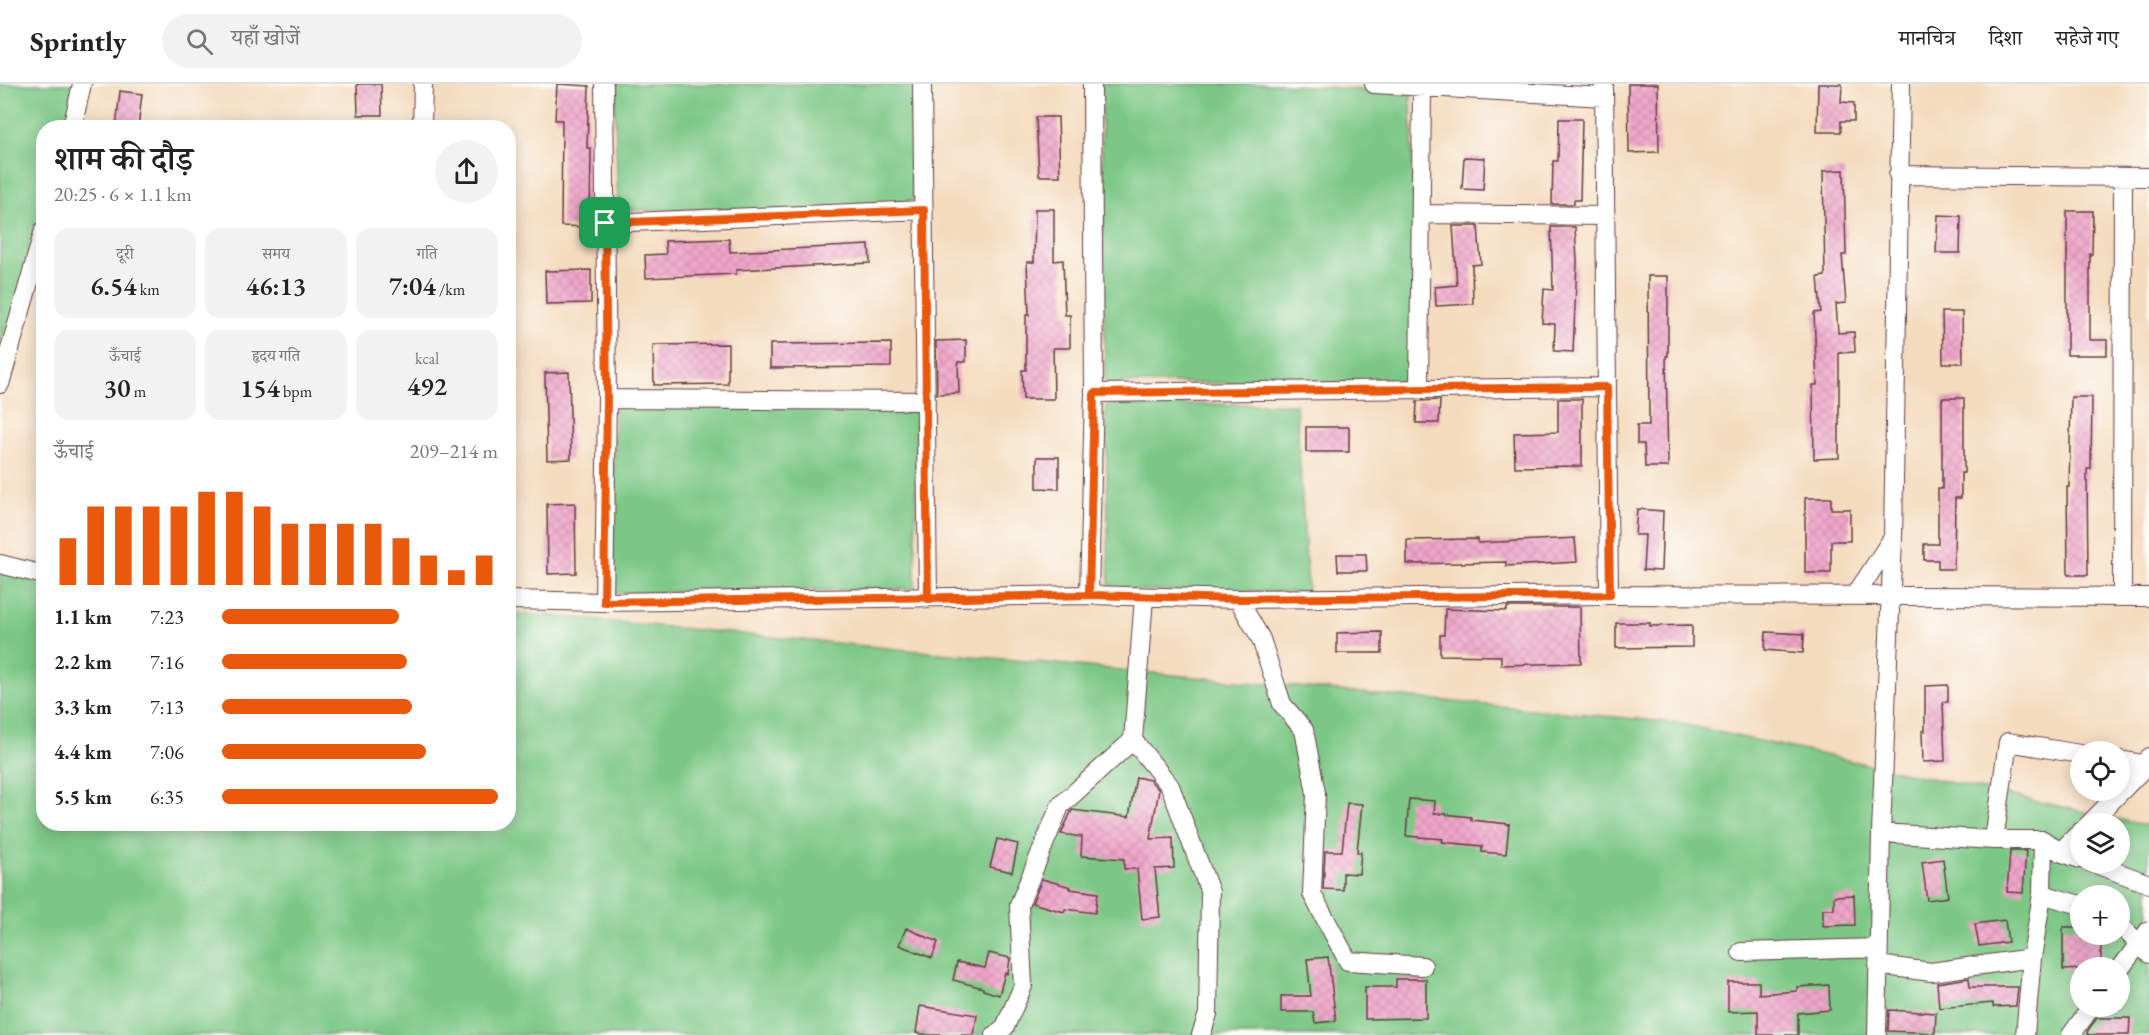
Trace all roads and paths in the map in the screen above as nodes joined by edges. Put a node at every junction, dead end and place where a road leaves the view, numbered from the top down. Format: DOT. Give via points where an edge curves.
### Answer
graph roads {
  1 [pos="82,84"];
  2 [pos="423,84"];
  3 [pos="604,84"];
  4 [pos="922,84"];
  5 [pos="1092,84"];
  6 [pos="1374,84"];
  7 [pos="1900,84"];
  8 [pos="1422,87"];
  9 [pos="1604,91"];
  10 [pos="74,120"];
  11 [pos="422,120"];
  12 [pos="1898,175"];
  13 [pos="2123,177"];
  14 [pos="2149,177"];
  15 [pos="924,210"];
  16 [pos="1421,214"];
  17 [pos="1605,216"];
  18 [pos="605,223"];
  19 [pos="36,258"];
  20 [pos="0,384"];
  21 [pos="1607,387"];
  22 [pos="1419,390"];
  23 [pos="1094,393"];
  24 [pos="607,399"];
  25 [pos="926,401"];
  26 [pos="1893,538"];
  27 [pos="0,564"];
  28 [pos="36,573"];
  29 [pos="1089,595"];
  30 [pos="1610,595"];
  31 [pos="1855,596"];
  32 [pos="1890,596"];
  33 [pos="1144,597"];
  34 [pos="2122,597"];
  35 [pos="2149,597"];
  36 [pos="928,599"];
  37 [pos="1238,599"];
  38 [pos="516,600"];
  39 [pos="604,602"];
  40 [pos="1133,740"];
  41 [pos="2070,752"];
  42 [pos="2130,761"];
  43 [pos="2148,762"];
  44 [pos="2099,813"];
  45 [pos="1881,833"];
  46 [pos="1994,840"];
  47 [pos="2043,840"];
  48 [pos="2070,842"];
  49 [pos="2060,852"];
  50 [pos="2070,856"];
  51 [pos="2120,873"];
  52 [pos="2149,884"];
  53 [pos="2042,894"];
  54 [pos="2070,902"];
  55 [pos="2130,932"];
  56 [pos="2145,943"];
  57 [pos="1741,952"];
  58 [pos="1878,957"];
  59 [pos="2032,958"];
  60 [pos="2130,959"];
  61 [pos="1423,966"];
  62 [pos="2084,1017"];
  63 [pos="995,1035"];
  64 [pos="1201,1035"];
  65 [pos="1877,1035"];
  66 [pos="2025,1035"];
  67 [pos="2071,1035"];
  1 -- 10 [label="street"];
  2 -- 11 [label="street"];
  3 -- 18 [label="street"];
  4 -- 15 [label="street"];
  5 -- 23 [label="street"];
  6 -- 8 [label="street"];
  7 -- 12 [label="street"];
  8 -- 9 [label="street"];
  8 -- 16 [label="street"];
  9 -- 17 [label="street"];
  12 -- 13 [label="street"];
  12 -- 26 [label="street"];
  13 -- 14 [label="street"];
  13 -- 34 [label="street"];
  15 -- 18 [label="street"];
  15 -- 25 [label="street"];
  16 -- 17 [label="street"];
  16 -- 22 [label="street"];
  17 -- 21 [label="street"];
  18 -- 24 [label="street"];
  19 -- 20 [label="street"];
  21 -- 22 [label="street"];
  21 -- 30 [label="street"];
  22 -- 23 [label="street"];
  23 -- 29 [label="street"];
  24 -- 25 [label="street"];
  24 -- 39 [label="street"];
  25 -- 36 [label="street"];
  26 -- 31 [label="street"];
  26 -- 32 [label="street"];
  27 -- 28 [label="street"];
  29 -- 33 [label="street"];
  29 -- 36 [label="street"];
  30 -- 31 [label="street"];
  30 -- 37 [label="street"];
  31 -- 32 [label="street"];
  32 -- 34 [label="street"];
  32 -- 45 [label="street"];
  33 -- 37 [label="street"];
  33 -- 40 [label="street"];
  34 -- 35 [label="street"];
  36 -- 39 [label="street"];
  37 -- 61 [label="street" via="1261,639 1282,704 1304,730 1317,793 1312,894 1348,961"];
  38 -- 39 [label="street"];
  40 -- 63 [label="street" via="1060,806 1019,905 1023,986 1005,1027"];
  40 -- 64 [label="street" via="1170,786 1210,892 1208,1014"];
  41 -- 46 [label="street" via="2008,742"];
  42 -- 43 [label="street"];
  43 -- 44 [label="street"];
  45 -- 46 [label="street"];
  45 -- 58 [label="street"];
  46 -- 47 [label="street"];
  47 -- 49 [label="street"];
  47 -- 53 [label="street"];
  48 -- 49 [label="street"];
  49 -- 50 [label="street"];
  51 -- 52 [label="street"];
  53 -- 54 [label="street"];
  53 -- 59 [label="street"];
  55 -- 56 [label="street"];
  56 -- 60 [label="street"];
  57 -- 58 [label="street"];
  58 -- 59 [label="street" via="1931,972"];
  58 -- 65 [label="street"];
  59 -- 66 [label="street"];
  62 -- 67 [label="street"];
}
